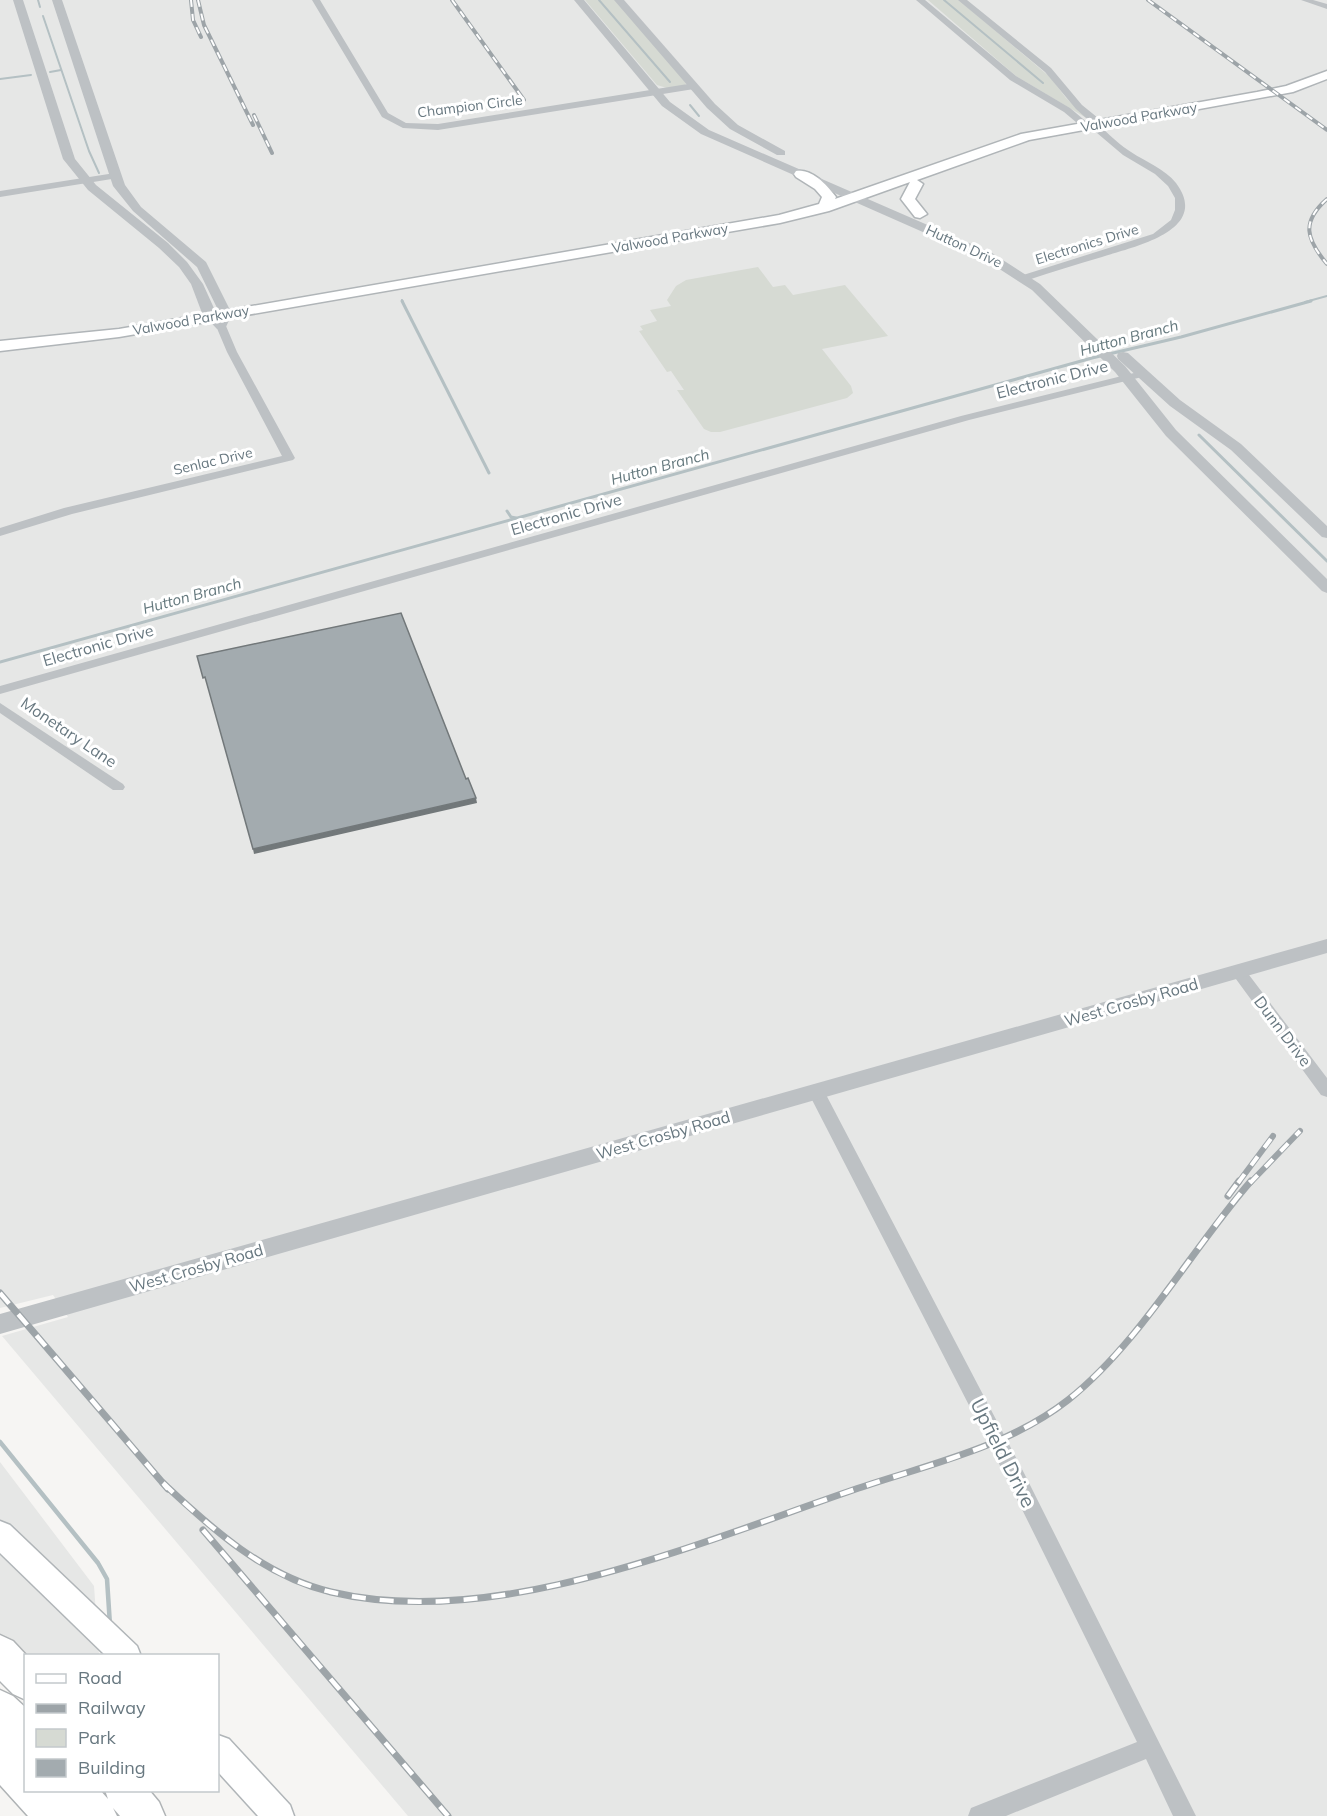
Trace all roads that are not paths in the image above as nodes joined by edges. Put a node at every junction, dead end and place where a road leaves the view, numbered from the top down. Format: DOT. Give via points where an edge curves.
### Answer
graph roads {
  1 [pos="18,0"];
  2 [pos="57,0"];
  3 [pos="316,0"];
  4 [pos="579,0"];
  5 [pos="619,0"];
  6 [pos="920,0"];
  7 [pos="962,0"];
  8 [pos="1305,0"];
  9 [pos="1327,7"];
  10 [pos="1327,75"];
  11 [pos="694,86"];
  12 [pos="1327,86"];
  13 [pos="656,93"];
  14 [pos="1095,127"];
  15 [pos="801,174"];
  16 [pos="115,176"];
  17 [pos="85,181"];
  18 [pos="916,184"];
  19 [pos="0,194"];
  20 [pos="868,198"];
  21 [pos="824,208"];
  22 [pos="920,214"];
  23 [pos="182,245"];
  24 [pos="640,248"];
  25 [pos="168,249"];
  26 [pos="1031,276"];
  27 [pos="219,319"];
  28 [pos="0,345"];
  29 [pos="73,345"];
  30 [pos="0,357"];
  31 [pos="1131,371"];
  32 [pos="0,532"];
  33 [pos="1327,534"];
  34 [pos="1327,588"];
  35 [pos="0,690"];
  36 [pos="0,706"];
  37 [pos="118,787"];
  38 [pos="1327,946"];
  39 [pos="1238,971"];
  40 [pos="1327,1090"];
  41 [pos="816,1092"];
  42 [pos="0,1324"];
  43 [pos="0,1534"];
  44 [pos="0,1654"];
  45 [pos="125,1654"];
  46 [pos="24,1680"];
  47 [pos="0,1709"];
  48 [pos="24,1735"];
  49 [pos="1150,1747"];
  50 [pos="219,1751"];
  51 [pos="0,1757"];
  52 [pos="24,1783"];
  53 [pos="32,1792"];
  54 [pos="32,1792"];
  55 [pos="73,1792"];
  56 [pos="46,1816"];
  57 [pos="56,1816"];
  58 [pos="96,1816"];
  59 [pos="279,1816"];
  60 [pos="978,1816"];
  61 [pos="1185,1816"];
  1 -- 17 [label="street, Senlac Drive" via="69,159"];
  2 -- 16 [label="street, Senlac Drive"];
  3 -- 13 [label="street, Champion Circle" via="386,115 405,126 438,127"];
  4 -- 13 [label="street, Hutton Drive"];
  5 -- 11 [label="street, Hutton Drive"];
  6 -- 14 [label="street" via="1013,78"];
  7 -- 14 [label="street" via="1048,70"];
  8 -- 9 [label="street"];
  10 -- 14 [label="main road, Valwood Parkway" via="1289,89"];
  11 -- 13 [label="street, Champion Circle"];
  11 -- 20 [label="street, Hutton Drive" via="734,127"];
  12 -- 14 [label="main road, Valwood Parkway" via="1266,103"];
  13 -- 15 [label="street, Hutton Drive" via="705,132"];
  14 -- 18 [label="main road, Valwood Parkway"];
  14 -- 20 [label="main road, Valwood Parkway" via="1026,137"];
  14 -- 26 [label="street, Electronics Drive" via="1126,153 1158,171 1179,195 1178,217 1156,236"];
  15 -- 20 [label="street, Hutton Drive"];
  15 -- 21 [label="main road" via="826,192 829,197"];
  16 -- 17 [label="street"];
  16 -- 23 [label="street, Senlac Drive" via="137,209"];
  17 -- 19 [label="street"];
  17 -- 25 [label="street, Senlac Drive"];
  18 -- 20 [label="main road, Valwood Parkway"];
  18 -- 22 [label="main road" via="908,200"];
  20 -- 21 [label="main road, Valwood Parkway"];
  20 -- 22 [label="street, Hutton Drive"];
  20 -- 24 [label="main road, Valwood Parkway" via="785,227"];
  20 -- 26 [label="street, Hutton Drive"];
  21 -- 24 [label="main road, Valwood Parkway"];
  22 -- 26 [label="street, Hutton Drive" via="1002,251"];
  23 -- 25 [label="street"];
  23 -- 27 [label="street, Senlac Drive" via="207,271"];
  24 -- 27 [label="main road, Valwood Parkway"];
  25 -- 27 [label="street, Senlac Drive"];
  26 -- 31 [label="street, Hutton Drive"];
  27 -- 29 [label="main road, Valwood Parkway"];
  27 -- 32 [label="street, Senlac Drive" via="232,352 290,458 68,511"];
  28 -- 29 [label="main road, Valwood Parkway"];
  29 -- 30 [label="main road, Valwood Parkway"];
  31 -- 33 [label="street, Hutton Drive" via="1236,447"];
  31 -- 34 [label="street, Hutton Drive" via="1171,433"];
  31 -- 35 [label="street, Electronic Drive"];
  36 -- 37 [label="street, Monetary Lane"];
  38 -- 39 [label="street, West Crosby Road"];
  39 -- 40 [label="street, Dunn Drive"];
  39 -- 41 [label="street, West Crosby Road"];
  41 -- 42 [label="street, West Crosby Road"];
  41 -- 49 [label="street, Upfield Drive" via="1017,1479"];
  43 -- 45 [label="main road"];
  44 -- 46 [label="highway"];
  47 -- 48 [label="highway"];
  49 -- 60 [label="street"];
  49 -- 61 [label="street, Upfield Drive"];
  50 -- 59 [label="main road"];
  51 -- 52 [label="highway"];
  53 -- 56 [label="highway"];
  54 -- 57 [label="highway"];
  55 -- 58 [label="highway"];
}
